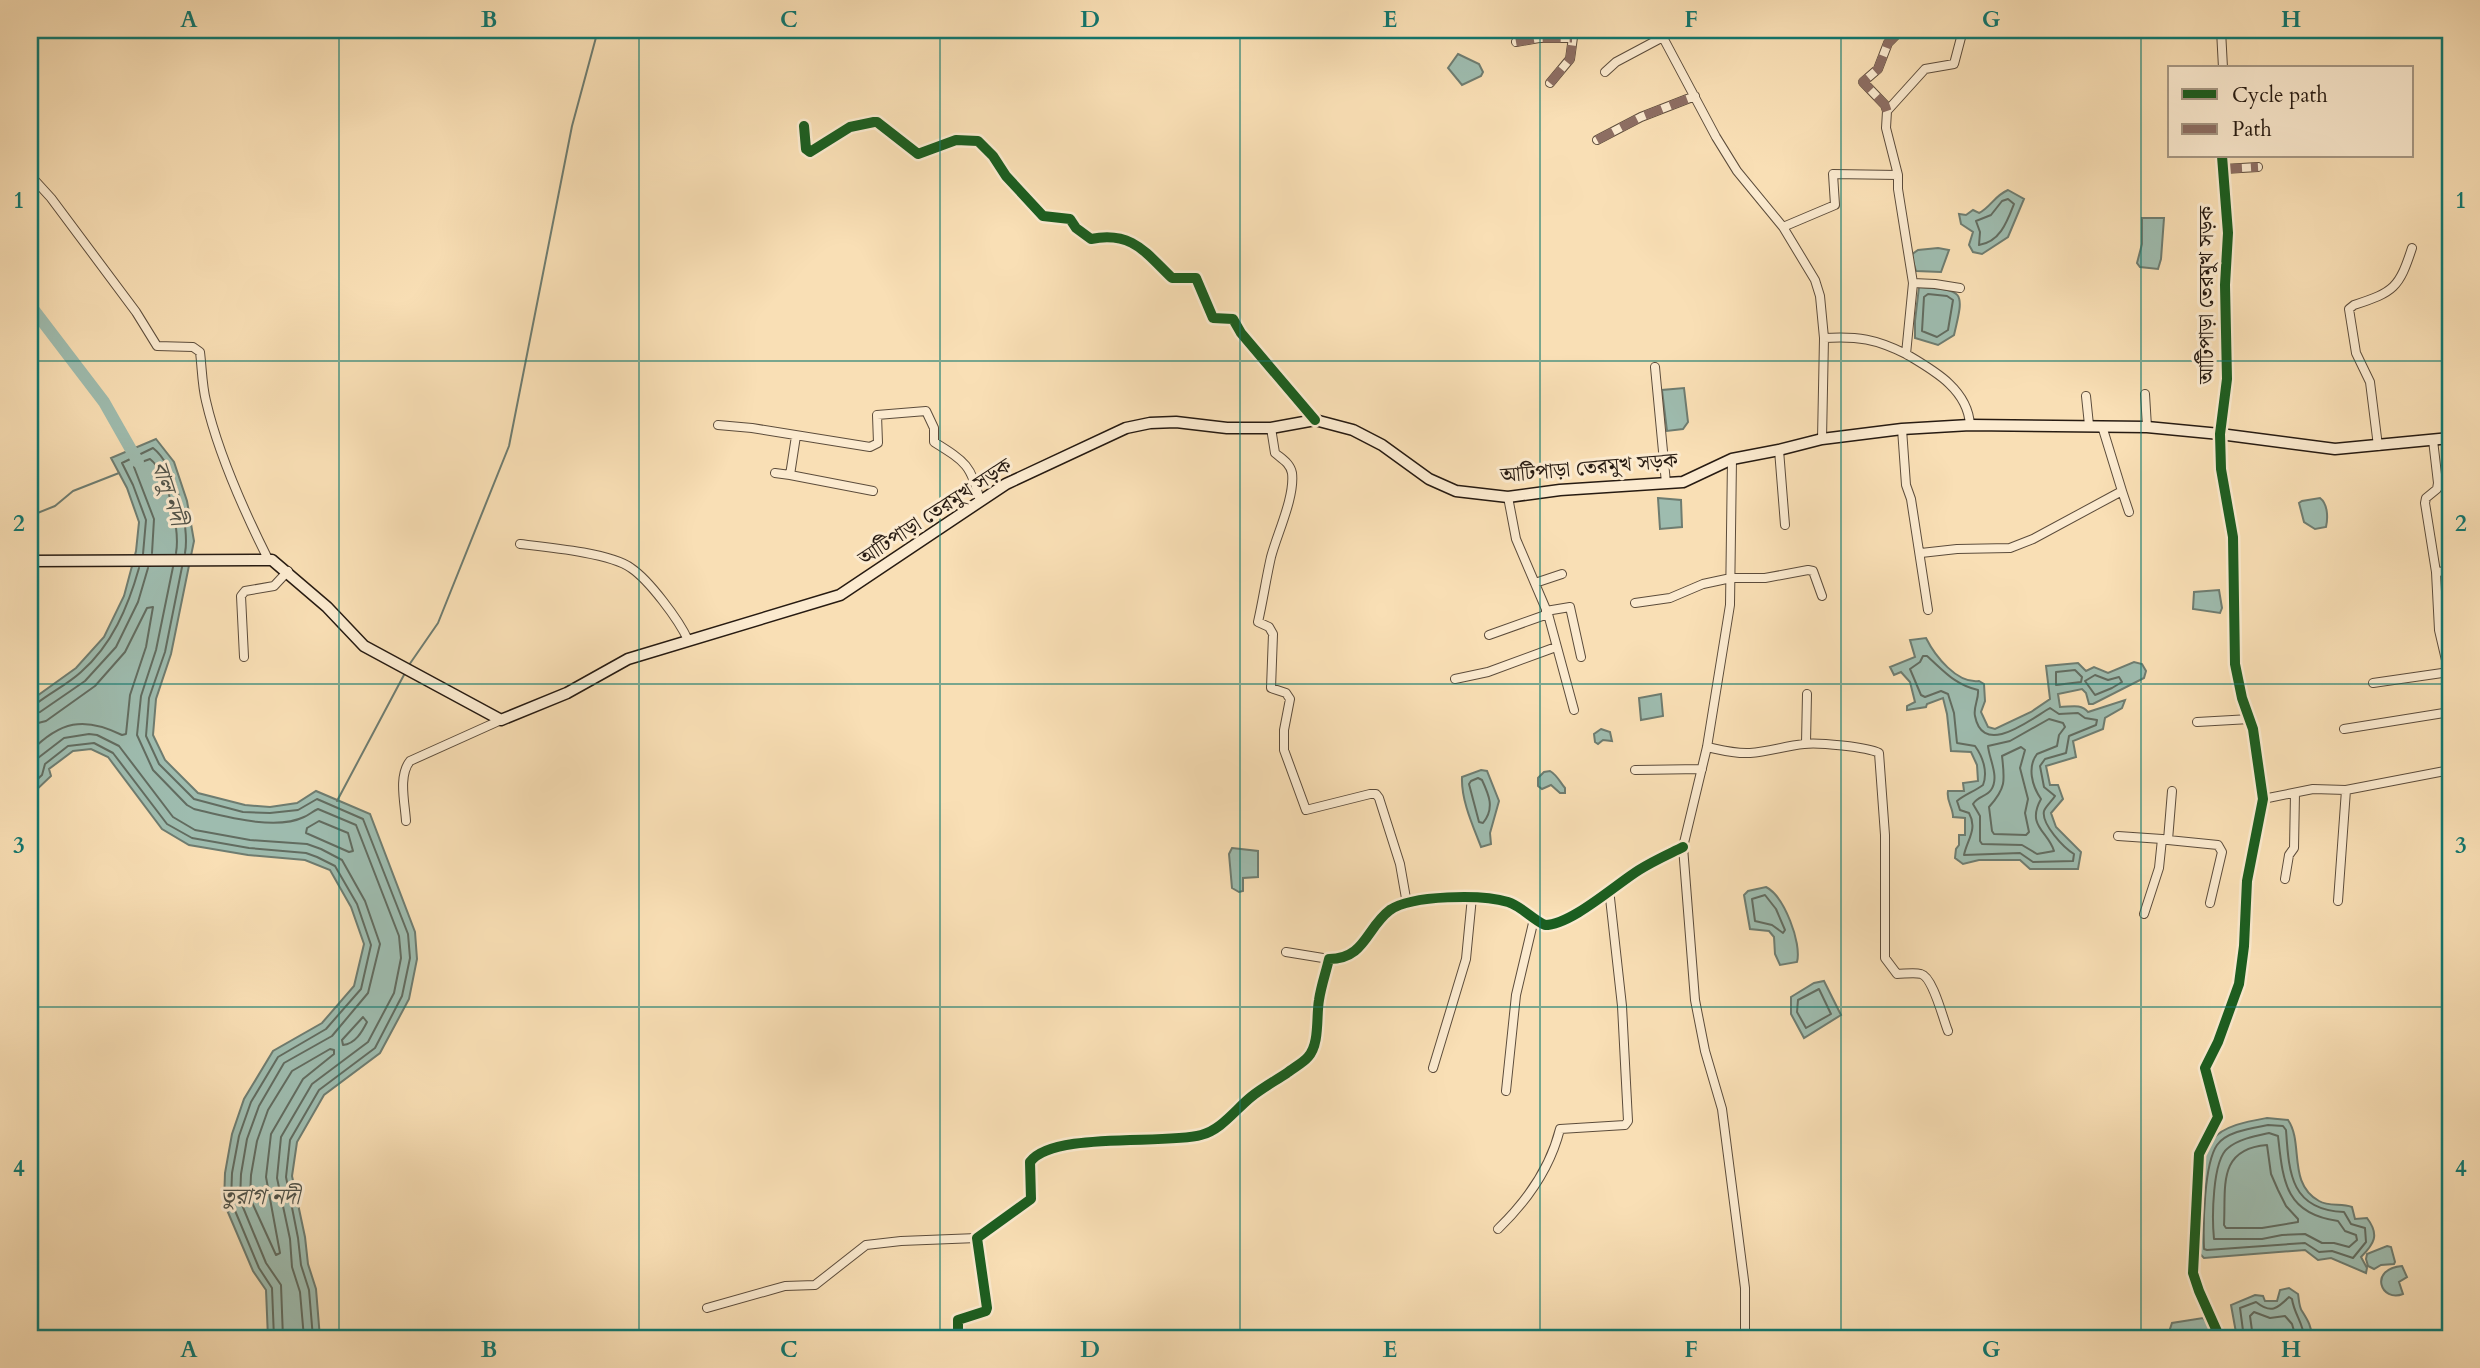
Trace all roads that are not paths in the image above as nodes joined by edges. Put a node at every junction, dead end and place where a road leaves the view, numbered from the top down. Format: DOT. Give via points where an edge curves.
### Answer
graph roads {
  1 [pos="1901,30"];
  2 [pos="1963,30"];
  3 [pos="2221,30"];
  4 [pos="1661,33"];
  5 [pos="1573,34"];
  6 [pos="1516,42"];
  7 [pos="2224,66"];
  8 [pos="1605,72"];
  9 [pos="1550,83"];
  10 [pos="1695,96"];
  11 [pos="1887,111"];
  12 [pos="804,125"];
  13 [pos="1597,140"];
  14 [pos="2222,158"];
  15 [pos="2258,167"];
  16 [pos="2224,169"];
  17 [pos="30,175"];
  18 [pos="1898,175"];
  19 [pos="1783,227"];
  20 [pos="2412,248"];
  21 [pos="1913,283"];
  22 [pos="1960,288"];
  23 [pos="1824,338"];
  24 [pos="1906,354"];
  25 [pos="1655,367"];
  26 [pos="2145,394"];
  27 [pos="2085,396"];
  28 [pos="1315,420"];
  29 [pos="718,425"];
  30 [pos="1970,425"];
  31 [pos="2089,425"];
  32 [pos="2102,426"];
  33 [pos="2147,427"];
  34 [pos="1271,428"];
  35 [pos="1902,429"];
  36 [pos="2220,434"];
  37 [pos="796,436"];
  38 [pos="2450,438"];
  39 [pos="1822,439"];
  40 [pos="2433,440"];
  41 [pos="2378,446"];
  42 [pos="1779,450"];
  43 [pos="1732,458"];
  44 [pos="775,473"];
  45 [pos="790,475"];
  46 [pos="1666,483"];
  47 [pos="873,491"];
  48 [pos="2122,491"];
  49 [pos="1507,496"];
  50 [pos="980,502"];
  51 [pos="2129,512"];
  52 [pos="1784,525"];
  53 [pos="520,544"];
  54 [pos="1921,553"];
  55 [pos="268,559"];
  56 [pos="30,561"];
  57 [pos="288,571"];
  58 [pos="2450,571"];
  59 [pos="2436,572"];
  60 [pos="1562,574"];
  61 [pos="1731,578"];
  62 [pos="1535,583"];
  63 [pos="1822,596"];
  64 [pos="1635,603"];
  65 [pos="1928,610"];
  66 [pos="1547,613"];
  67 [pos="1489,635"];
  68 [pos="688,640"];
  69 [pos="1556,647"];
  70 [pos="244,657"];
  71 [pos="1581,657"];
  72 [pos="2449,672"];
  73 [pos="2450,677"];
  74 [pos="1455,679"];
  75 [pos="2373,683"];
  76 [pos="1807,694"];
  77 [pos="1574,710"];
  78 [pos="2450,712"];
  79 [pos="2250,719"];
  80 [pos="501,720"];
  81 [pos="2197,722"];
  82 [pos="2344,729"];
  83 [pos="1806,743"];
  84 [pos="1707,747"];
  85 [pos="1702,769"];
  86 [pos="2450,770"];
  87 [pos="1635,771"];
  88 [pos="2346,790"];
  89 [pos="2172,791"];
  90 [pos="2295,793"];
  91 [pos="2263,799"];
  92 [pos="407,821"];
  93 [pos="2118,836"];
  94 [pos="2165,839"];
  95 [pos="1683,847"];
  96 [pos="2284,879"];
  97 [pos="1609,889"];
  98 [pos="1472,897"];
  99 [pos="2338,901"];
  100 [pos="2210,903"];
  101 [pos="1407,904"];
  102 [pos="2144,914"];
  103 [pos="1534,919"];
  104 [pos="1286,952"];
  105 [pos="1329,959"];
  106 [pos="1948,1031"];
  107 [pos="1433,1068"];
  108 [pos="1506,1091"];
  109 [pos="1498,1229"];
  110 [pos="978,1238"];
  111 [pos="707,1308"];
  112 [pos="958,1338"];
  113 [pos="1745,1338"];
  114 [pos="2220,1338"];
  1 -- 11 [label="street" via="1888,43 1878,69 1863,82"];
  2 -- 11 [label="street" via="1954,64 1925,69"];
  3 -- 7 [label="street"];
  4 -- 8 [label="street"];
  4 -- 10 [label="street"];
  5 -- 6 [label="street"];
  5 -- 9 [label="street" via="1570,59"];
  10 -- 13 [label="street"];
  10 -- 19 [label="street" via="1737,172"];
  11 -- 18 [label="street" via="1886,128"];
  12 -- 28 [label="street" via="810,152 850,127 874,122 918,154 957,140 978,141 1043,216 1070,219 1091,239 1122,237 1172,278 1196,278 1213,318 1233,319"];
  14 -- 16 [label="street, আটিপাড়া তেরমুখ সড়ক"];
  15 -- 16 [label="street"];
  16 -- 36 [label="street, আটিপাড়া তেরমুখ সড়ক" via="2227,379"];
  17 -- 55 [label="street" via="158,346 193,347 200,352 205,400"];
  18 -- 19 [label="street" via="1833,174 1835,205"];
  18 -- 21 [label="street"];
  19 -- 23 [label="street" via="1815,280"];
  20 -- 41 [label="street" via="2393,290 2349,309 2356,353 2370,382"];
  21 -- 22 [label="street"];
  21 -- 24 [label="street"];
  23 -- 24 [label="street" via="1879,341"];
  23 -- 39 [label="street"];
  24 -- 30 [label="street" via="1934,371 1962,398"];
  25 -- 46 [label="street"];
  26 -- 33 [label="street"];
  27 -- 31 [label="street"];
  28 -- 34 [label="main road, আটিপাড়া তেরমুখ সড়ক"];
  28 -- 49 [label="main road, আটিপাড়া তেরমুখ সড়ক" via="1353,430 1456,491"];
  29 -- 37 [label="street"];
  30 -- 31 [label="main road, আটিপাড়া তেরমুখ সড়ক"];
  30 -- 35 [label="main road, আটিপাড়া তেরমুখ সড়ক"];
  31 -- 32 [label="main road, আটিপাড়া তেরমুখ সড়ক"];
  32 -- 33 [label="main road, আটিপাড়া তেরমুখ সড়ক"];
  32 -- 48 [label="street"];
  33 -- 36 [label="main road, আটিপাড়া তেরমুখ সড়ক"];
  34 -- 50 [label="main road, আটিপাড়া তেরমুখ সড়ক" via="1176,422 1126,428 1006,484"];
  34 -- 101 [label="street" via="1275,453 1286,461 1292,477 1258,622 1273,634 1272,688 1290,699 1284,750 1306,810 1370,794 1379,797"];
  35 -- 39 [label="main road, আটিপাড়া তেরমুখ সড়ক"];
  35 -- 54 [label="street" via="1906,485"];
  36 -- 41 [label="main road, আটিপাড়া তেরমুখ সড়ক" via="2335,449"];
  36 -- 79 [label="street" via="2233,537 2235,664"];
  37 -- 45 [label="street"];
  37 -- 50 [label="street" via="874,446 878,443 877,415 926,411 934,442 966,464"];
  38 -- 40 [label="main road, আটিপাড়া তেরমুখ সড়ক"];
  39 -- 42 [label="main road, আটিপাড়া তেরমুখ সড়ক"];
  40 -- 41 [label="main road, আটিপাড়া তেরমুখ সড়ক"];
  40 -- 59 [label="street" via="2437,489 2425,503"];
  42 -- 43 [label="main road, আটিপাড়া তেরমুখ সড়ক"];
  42 -- 52 [label="street"];
  43 -- 46 [label="main road, আটিপাড়া তেরমুখ সড়ক" via="1683,482"];
  43 -- 61 [label="street"];
  44 -- 45 [label="street"];
  45 -- 47 [label="street"];
  46 -- 49 [label="main road, আটিপাড়া তেরমুখ সড়ক"];
  48 -- 51 [label="street"];
  48 -- 54 [label="street" via="2010,548"];
  49 -- 62 [label="street" via="1517,539"];
  50 -- 68 [label="main road, আটিপাড়া তেরমুখ সড়ক" via="840,594"];
  53 -- 68 [label="street" via="570,550 630,567 658,596"];
  54 -- 65 [label="street"];
  55 -- 56 [label="main road"];
  55 -- 57 [label="main road"];
  57 -- 70 [label="street" via="274,586 245,591 241,596"];
  57 -- 80 [label="main road" via="370,650"];
  58 -- 59 [label="street"];
  59 -- 72 [label="street" via="2439,630"];
  60 -- 62 [label="street"];
  61 -- 63 [label="street" via="1765,578 1808,570 1813,571"];
  61 -- 64 [label="street" via="1670,598"];
  61 -- 84 [label="street"];
  62 -- 66 [label="street"];
  66 -- 67 [label="street"];
  66 -- 69 [label="street"];
  66 -- 71 [label="street" via="1570,607"];
  68 -- 80 [label="main road, আটিপাড়া তেরমুখ সড়ক" via="628,659 567,694"];
  69 -- 74 [label="street"];
  69 -- 77 [label="street"];
  72 -- 73 [label="street"];
  72 -- 75 [label="street"];
  76 -- 83 [label="street"];
  78 -- 82 [label="street"];
  79 -- 81 [label="street"];
  79 -- 91 [label="street"];
  80 -- 92 [label="street" via="410,761 404,776"];
  83 -- 84 [label="street" via="1749,753"];
  83 -- 106 [label="street" via="1879,753 1885,835 1885,957 1897,974 1926,976"];
  84 -- 85 [label="street"];
  85 -- 87 [label="street"];
  85 -- 95 [label="street"];
  86 -- 88 [label="street"];
  88 -- 90 [label="street"];
  88 -- 99 [label="street"];
  89 -- 94 [label="street"];
  90 -- 91 [label="street"];
  90 -- 96 [label="street" via="2294,848 2288,855"];
  91 -- 114 [label="street" via="2247,881 2239,984 2205,1068 2218,1117 2199,1154 2193,1273"];
  93 -- 94 [label="street"];
  94 -- 100 [label="street" via="2221,848"];
  94 -- 102 [label="street"];
  95 -- 97 [label="street"];
  95 -- 113 [label="street" via="1695,1000 1722,1109 1745,1288"];
  97 -- 103 [label="street" via="1558,923 1545,925"];
  97 -- 109 [label="street" via="1628,1121 1625,1125 1560,1129 1546,1170"];
  98 -- 101 [label="street"];
  98 -- 103 [label="street" via="1508,902"];
  98 -- 107 [label="street" via="1466,959"];
  101 -- 105 [label="street" via="1388,912 1352,955"];
  103 -- 108 [label="street" via="1516,995"];
  104 -- 105 [label="street"];
  105 -- 110 [label="street" via="1308,1058 1201,1135 1108,1140 1045,1152 1030,1162 1031,1199"];
  110 -- 111 [label="street" via="866,1245 815,1285 785,1286"];
  110 -- 112 [label="street" via="987,1308 958,1320"];
}
